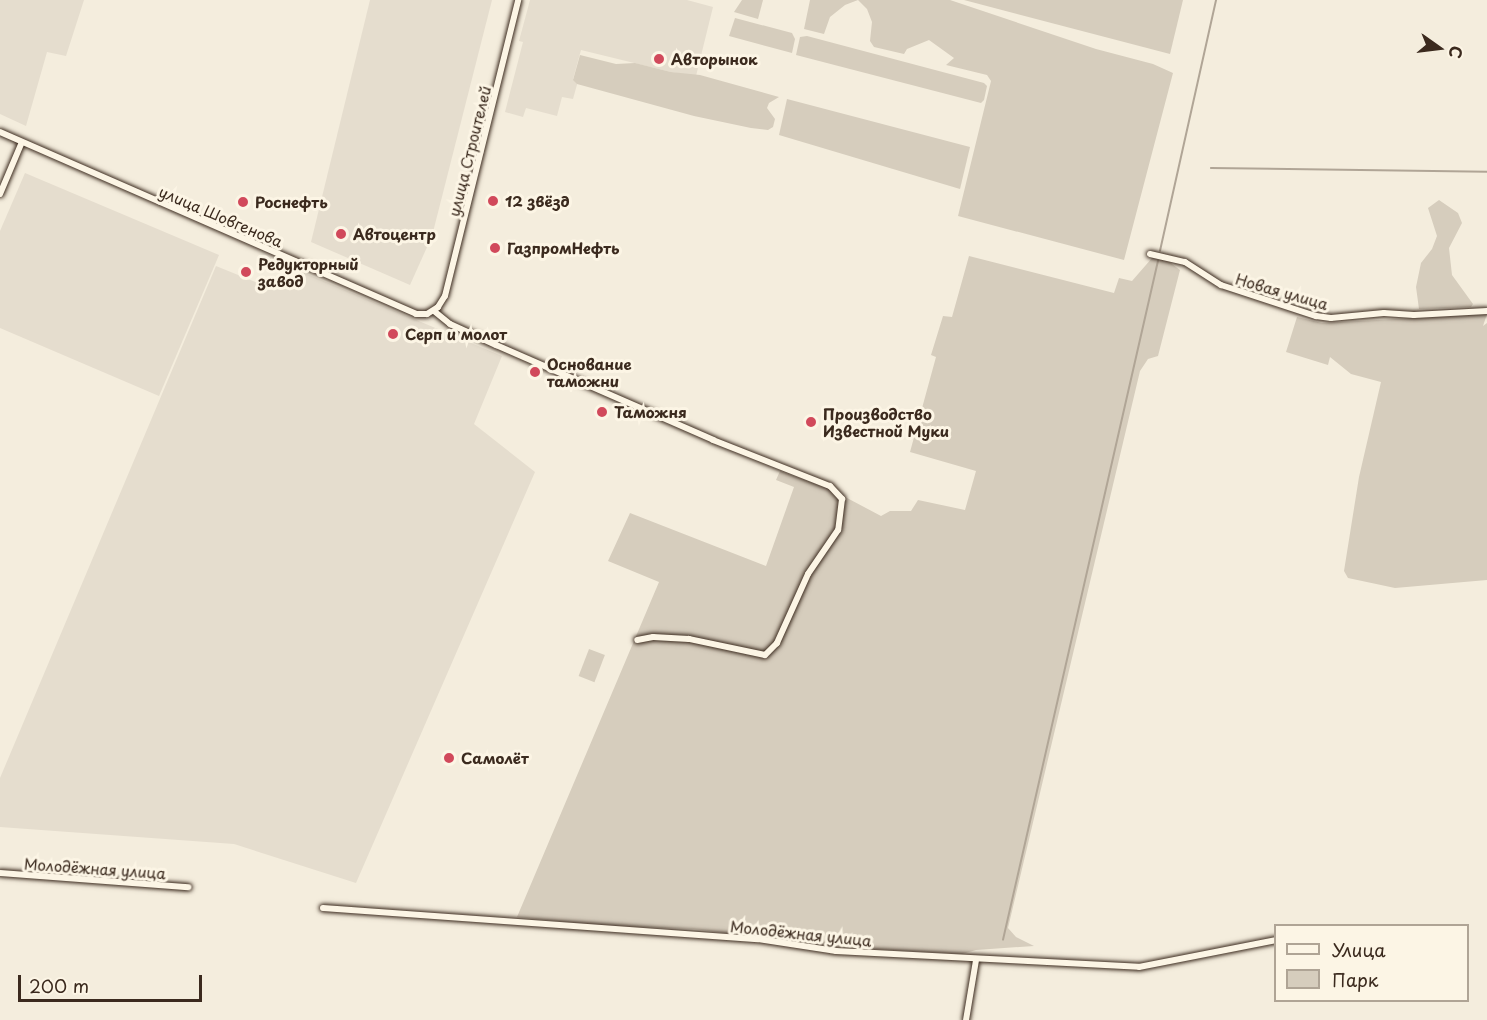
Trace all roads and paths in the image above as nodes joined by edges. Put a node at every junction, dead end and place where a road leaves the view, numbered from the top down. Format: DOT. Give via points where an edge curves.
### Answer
graph roads {
  1 [pos="519,0"];
  2 [pos="0,132"];
  3 [pos="22,142"];
  4 [pos="0,194"];
  5 [pos="1150,254"];
  6 [pos="436,309"];
  7 [pos="1487,311"];
  8 [pos="637,640"];
  9 [pos="0,873"];
  10 [pos="188,887"];
  11 [pos="323,908"];
  12 [pos="1274,940"];
  13 [pos="976,960"];
  14 [pos="966,1020"];
  1 -- 6 [label="street, улица Строителей" via="445,296"];
  2 -- 3 [label="street, улица Шовгенова"];
  3 -- 4 [label="street"];
  3 -- 6 [label="street, улица Шовгенова" via="416,314"];
  5 -- 7 [label="street, Новая улица" via="1185,262 1221,285 1316,316"];
  6 -- 8 [label="street" via="450,324 713,440 830,486 842,499 838,530 808,574 777,643 765,655 689,639"];
  9 -- 10 [label="street, Молодёжная улица"];
  11 -- 13 [label="street, Молодёжная улица" via="758,939 836,951"];
  12 -- 13 [label="street, Молодёжная улица" via="1140,967"];
  13 -- 14 [label="street"];
}
